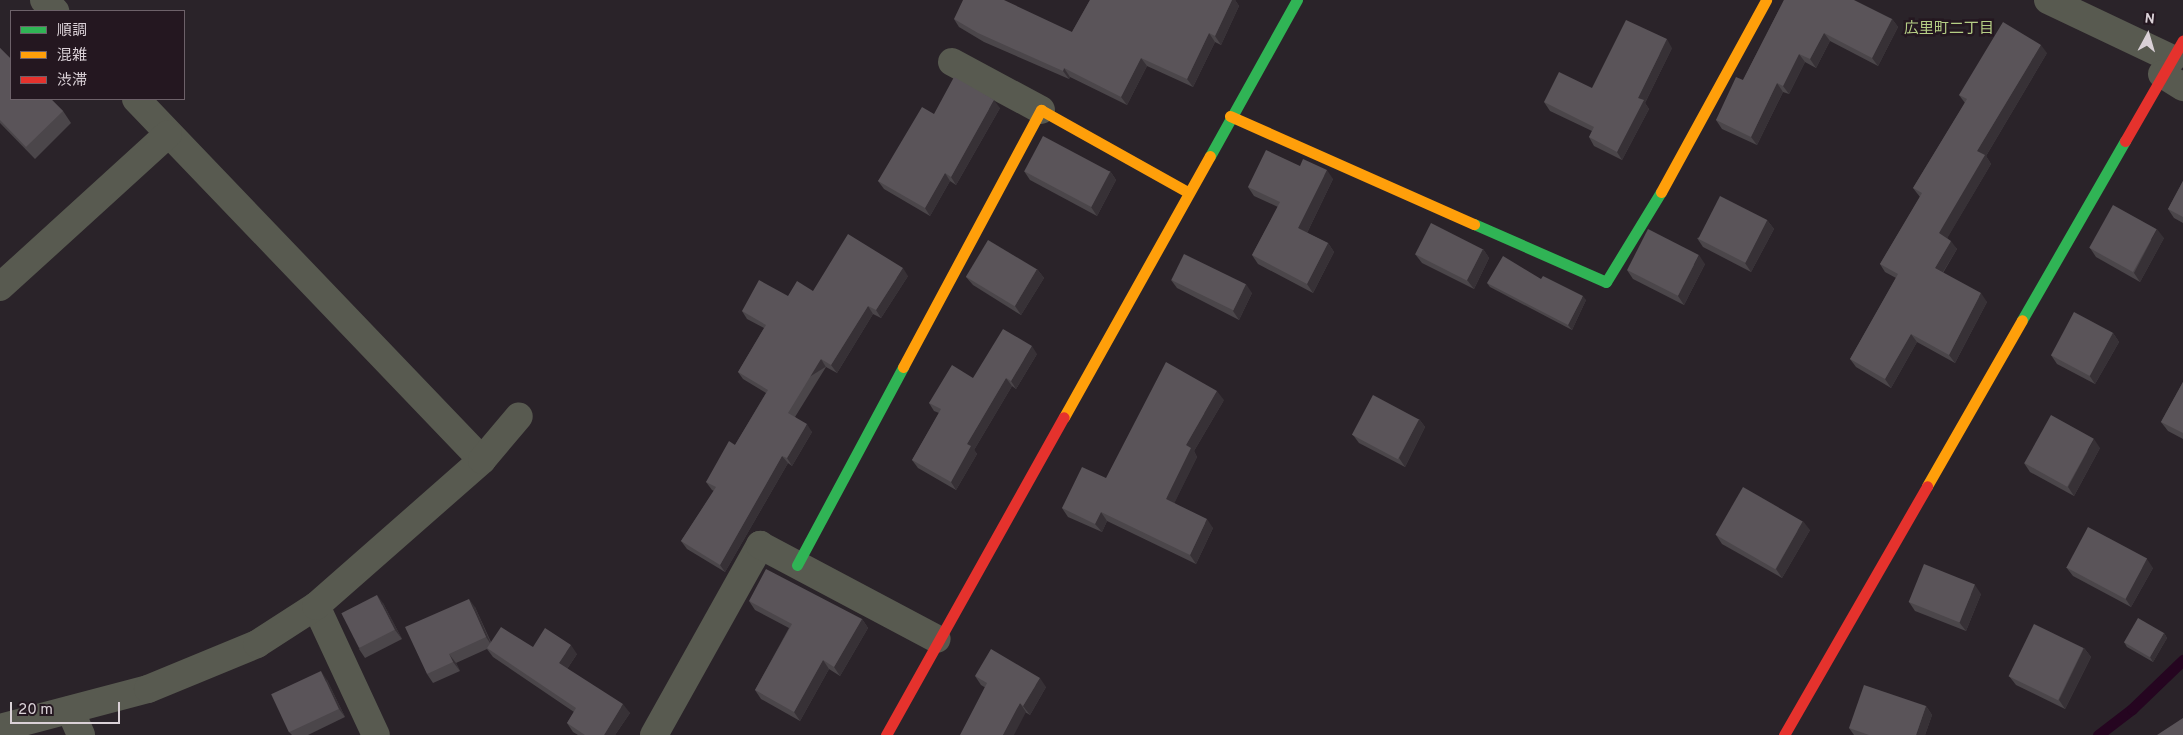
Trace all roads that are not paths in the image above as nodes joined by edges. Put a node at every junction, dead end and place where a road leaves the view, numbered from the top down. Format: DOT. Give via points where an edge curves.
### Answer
graph roads {
  1 [pos="44,0"];
  2 [pos="1296,0"];
  3 [pos="1766,0"];
  4 [pos="2048,0"];
  5 [pos="54,10"];
  6 [pos="952,62"];
  7 [pos="2175,65"];
  8 [pos="137,100"];
  9 [pos="1041,110"];
  10 [pos="1230,116"];
  11 [pos="168,134"];
  12 [pos="1188,192"];
  13 [pos="0,286"];
  14 [pos="519,416"];
  15 [pos="482,460"];
  16 [pos="797,565"];
  17 [pos="316,606"];
  18 [pos="937,639"];
  19 [pos="70,710"];
  20 [pos="0,728"];
  21 [pos="81,735"];
  22 [pos="376,735"];
  23 [pos="654,735"];
  24 [pos="886,735"];
  25 [pos="1784,735"];
  1 -- 5 [label="street"];
  2 -- 10 [label="street"];
  3 -- 10 [label="street" via="1670,176 1606,282"];
  4 -- 7 [label="street"];
  6 -- 9 [label="street"];
  7 -- 25 [label="street"];
  8 -- 11 [label="street"];
  9 -- 12 [label="street"];
  9 -- 16 [label="street"];
  10 -- 12 [label="street"];
  11 -- 13 [label="street"];
  11 -- 15 [label="street"];
  12 -- 18 [label="street" via="1071,409"];
  14 -- 15 [label="street"];
  15 -- 17 [label="street"];
  16 -- 18 [label="street"];
  16 -- 23 [label="street" via="760,545"];
  17 -- 19 [label="street" via="257,644 148,689"];
  17 -- 22 [label="street"];
  18 -- 24 [label="street"];
  19 -- 20 [label="street"];
  19 -- 21 [label="street"];
}
